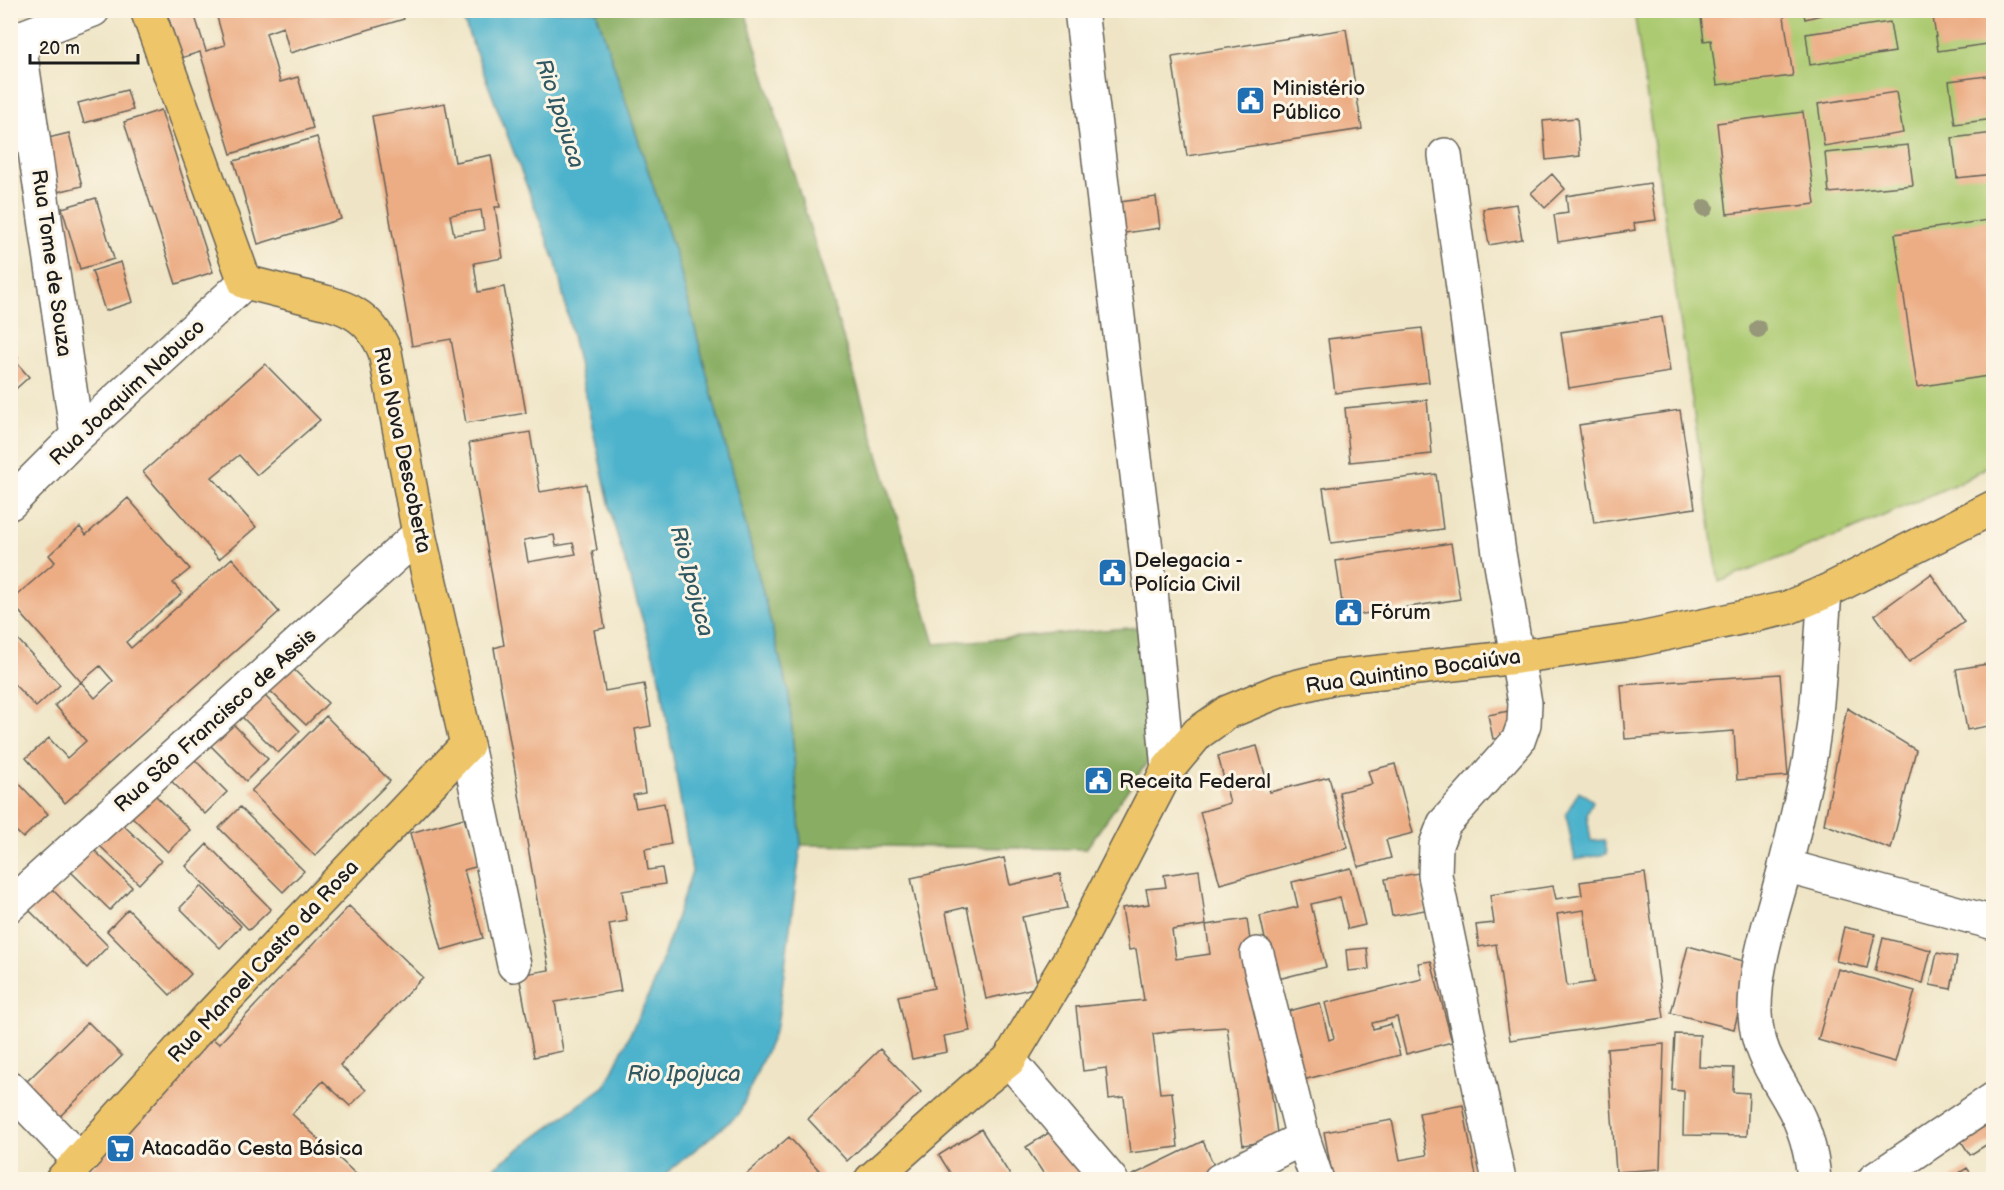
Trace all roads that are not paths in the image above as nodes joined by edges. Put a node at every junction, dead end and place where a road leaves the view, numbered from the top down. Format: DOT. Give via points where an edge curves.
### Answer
graph roads {
  1 [pos="93,10"];
  2 [pos="147,10"];
  3 [pos="1081,10"];
  4 [pos="1445,155"];
  5 [pos="245,282"];
  6 [pos="77,436"];
  7 [pos="10,503"];
  8 [pos="1994,507"];
  9 [pos="419,534"];
  10 [pos="1825,592"];
  11 [pos="1517,657"];
  12 [pos="467,745"];
  13 [pos="1168,769"];
  14 [pos="1785,866"];
  15 [pos="10,905"];
  16 [pos="1994,923"];
  17 [pos="1257,954"];
  18 [pos="514,965"];
  19 [pos="1009,1060"];
  20 [pos="10,1088"];
  21 [pos="1994,1099"];
  22 [pos="1303,1138"];
  23 [pos="70,1170"];
  24 [pos="871,1179"];
  25 [pos="1111,1179"];
  26 [pos="1220,1179"];
  27 [pos="1317,1179"];
  28 [pos="1499,1179"];
  29 [pos="1814,1179"];
  30 [pos="1874,1179"];
  1 -- 6 [label="street, Rua Tome de Souza" via="25,36 21,56"];
  2 -- 5 [label="main road"];
  3 -- 13 [label="street"];
  4 -- 11 [label="street" via="1499,553"];
  5 -- 6 [label="street, Rua Joaquim Nabuco"];
  5 -- 9 [label="main road, Rua Nova Descoberta" via="343,306 379,337"];
  6 -- 7 [label="street, Rua Joaquim Nabuco"];
  8 -- 10 [label="main road, Rua Quintino Bocaiúva"];
  9 -- 12 [label="main road, Rua Nova Descoberta"];
  9 -- 15 [label="street, Rua São Francisco de Assis"];
  10 -- 11 [label="main road, Rua Quintino Bocaiúva" via="1787,608 1706,626"];
  10 -- 14 [label="street" via="1814,732"];
  11 -- 13 [label="main road, Rua Quintino Bocaiúva" via="1335,677 1279,691 1228,712 1198,733"];
  11 -- 28 [label="street" via="1526,703 1518,741 1444,824 1436,845 1435,875"];
  12 -- 18 [label="street"];
  12 -- 23 [label="main road, Rua Manoel Castro da Rosa"];
  13 -- 19 [label="main road, Rua Quintino Bocaiúva" via="1071,957"];
  14 -- 16 [label="street"];
  14 -- 29 [label="street" via="1761,962 1756,1030 1763,1056 1806,1136"];
  17 -- 22 [label="street"];
  19 -- 24 [label="main road, Rua Quintino Bocaiúva"];
  19 -- 25 [label="street"];
  20 -- 23 [label="street"];
  21 -- 30 [label="street"];
  22 -- 26 [label="street"];
  22 -- 27 [label="street"];
}
